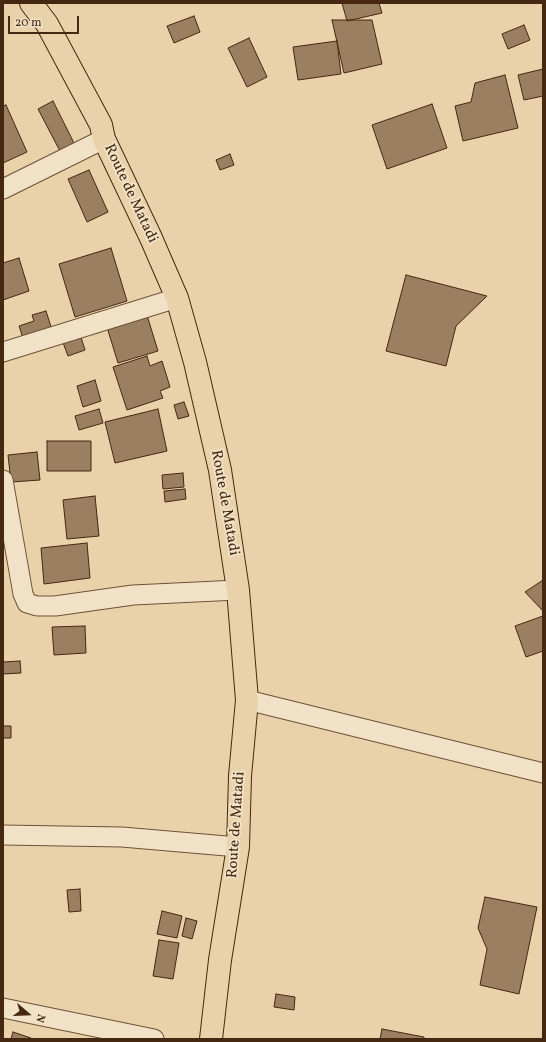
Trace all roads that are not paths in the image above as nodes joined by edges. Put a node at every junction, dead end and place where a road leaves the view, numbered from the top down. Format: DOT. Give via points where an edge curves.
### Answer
graph roads {
  1 [pos="31,3"];
  2 [pos="104,139"];
  3 [pos="3,189"];
  4 [pos="177,298"];
  5 [pos="3,352"];
  6 [pos="3,480"];
  7 [pos="238,590"];
  8 [pos="247,700"];
  9 [pos="543,773"];
  10 [pos="3,835"];
  11 [pos="238,847"];
  12 [pos="3,1008"];
  13 [pos="154,1039"];
  14 [pos="211,1039"];
  1 -- 2 [label="highway, Route de Matadi" via="47,24 101,125"];
  2 -- 3 [label="street"];
  2 -- 4 [label="highway, Route de Matadi"];
  4 -- 5 [label="street"];
  4 -- 7 [label="highway, Route de Matadi" via="196,362 220,470"];
  6 -- 7 [label="street" via="22,594 27,603 55,606 133,595"];
  7 -- 8 [label="highway, Route de Matadi"];
  8 -- 9 [label="street"];
  8 -- 11 [label="highway, Route de Matadi" via="240,776"];
  10 -- 11 [label="street" via="122,837"];
  11 -- 14 [label="highway, Route de Matadi" via="220,960"];
  12 -- 13 [label="street"];
}
